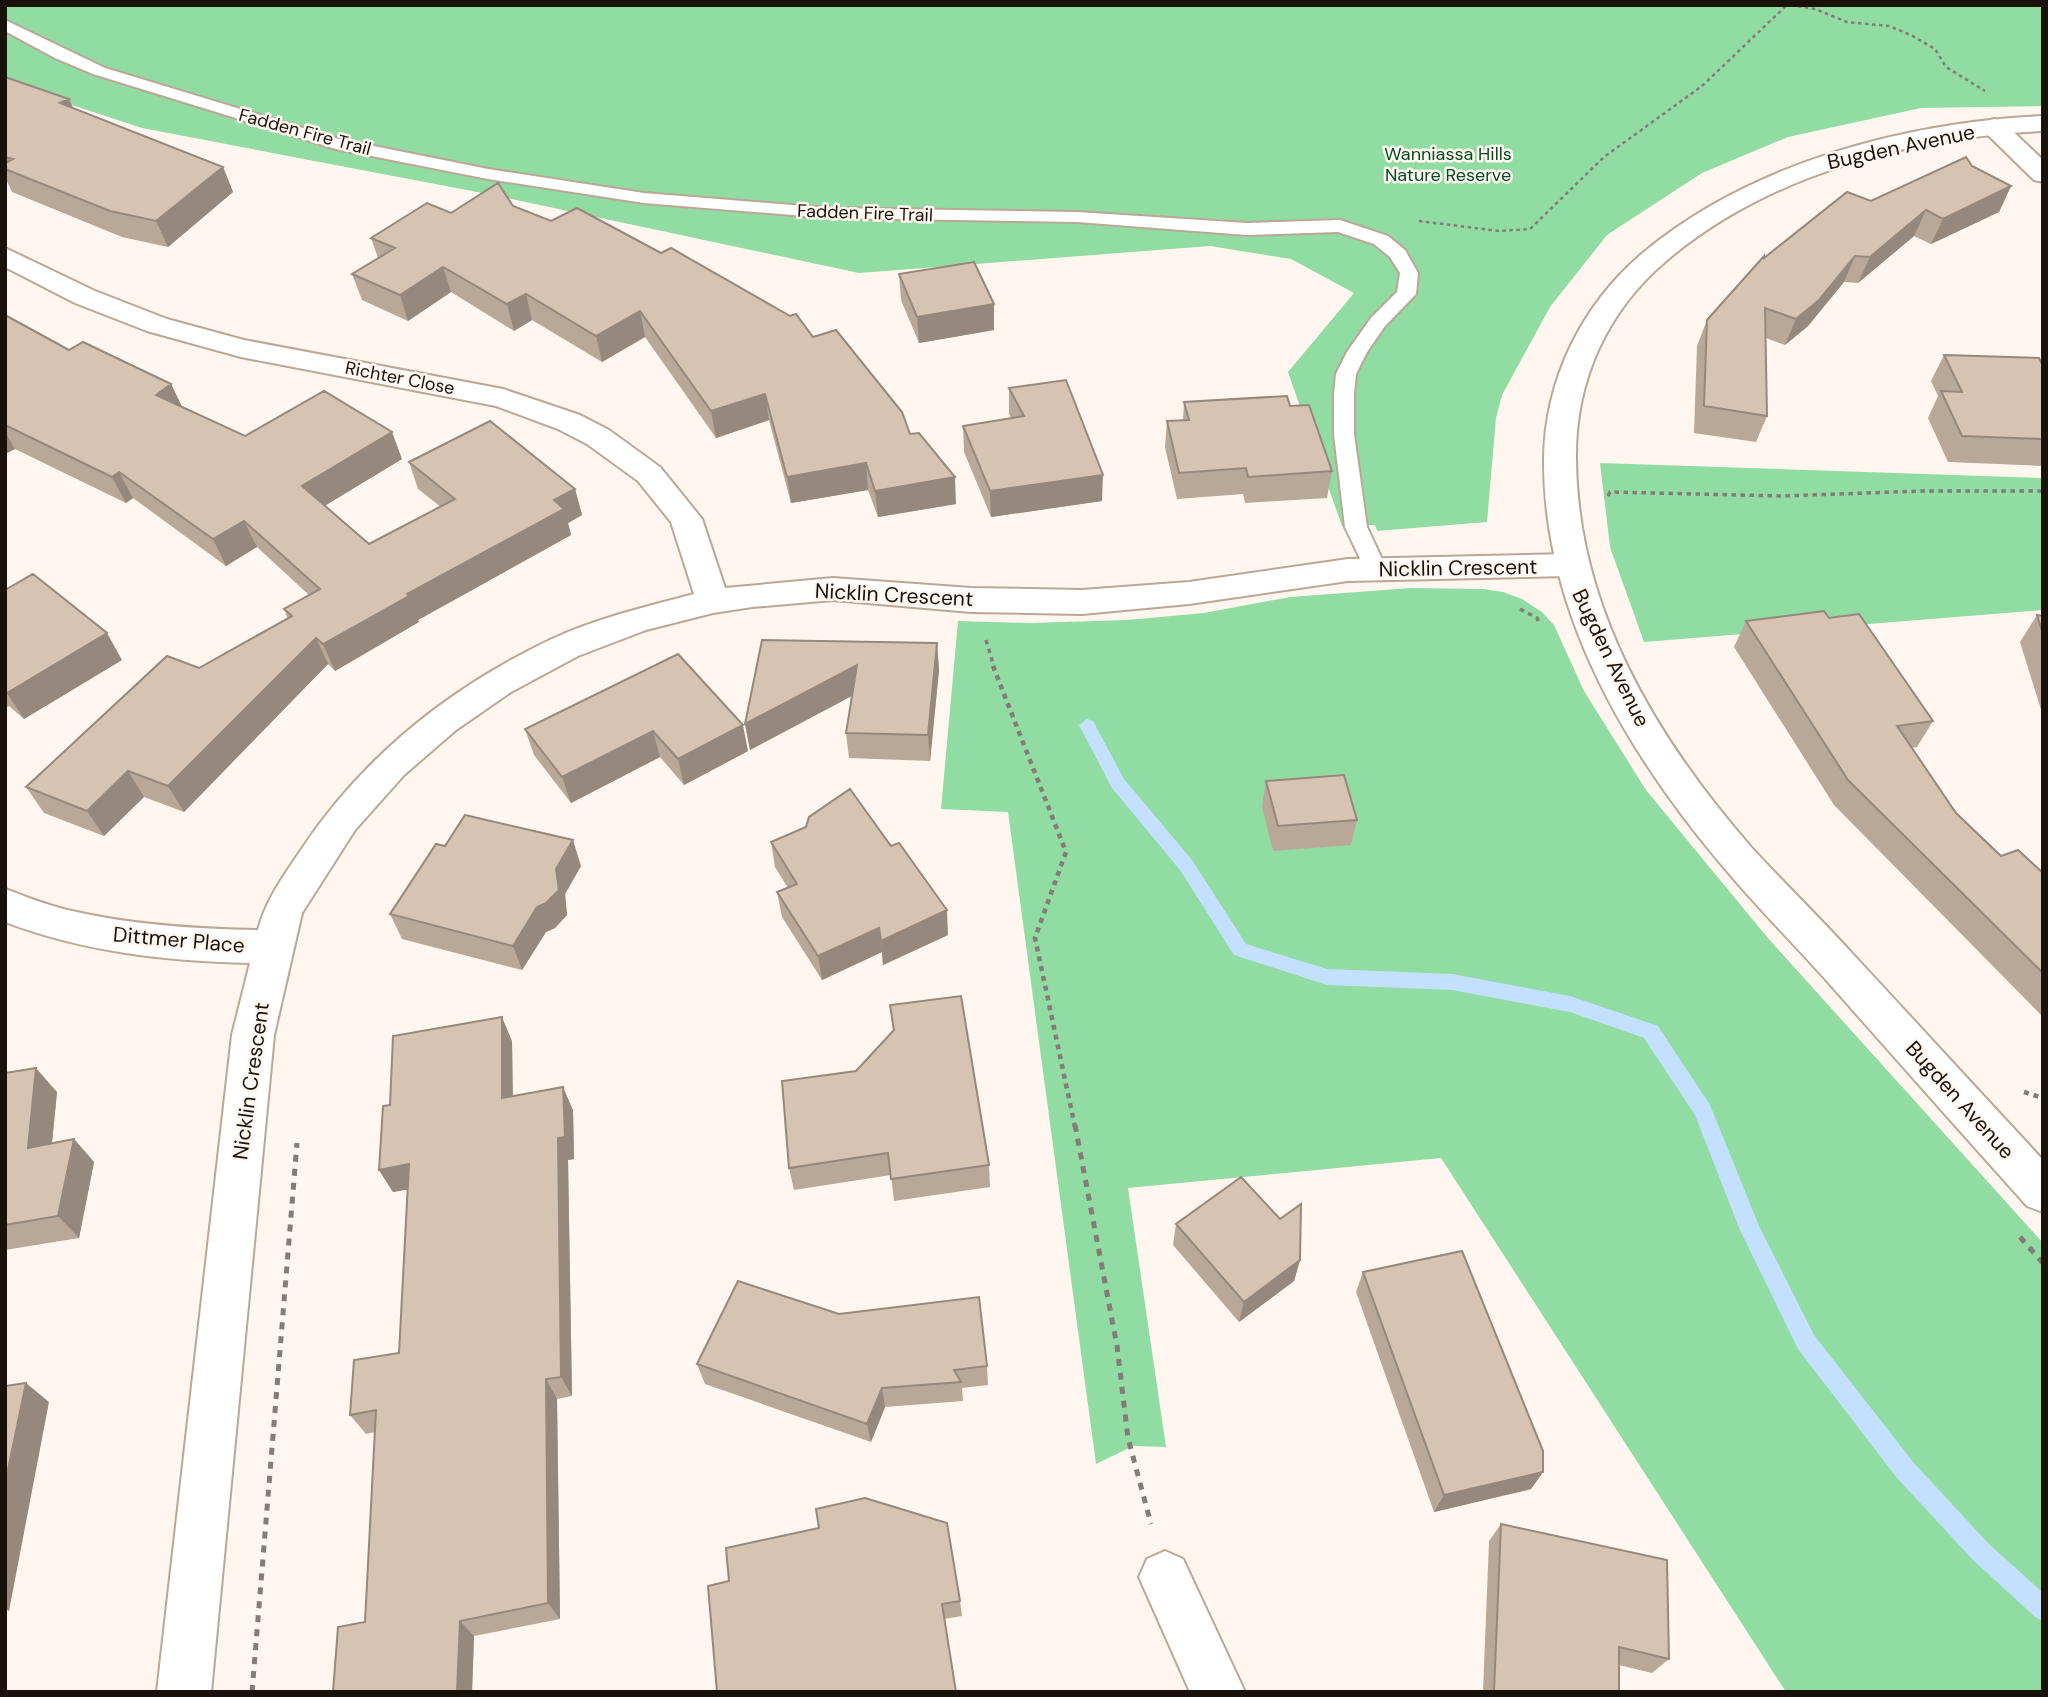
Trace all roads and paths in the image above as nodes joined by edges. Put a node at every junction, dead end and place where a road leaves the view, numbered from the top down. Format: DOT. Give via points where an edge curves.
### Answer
graph roads {
  1 [pos="1789,5"];
  2 [pos="5,25"];
  3 [pos="1985,91"];
  4 [pos="2043,123"];
  5 [pos="1994,127"];
  6 [pos="2043,174"];
  7 [pos="1355,230"];
  8 [pos="5,256"];
  9 [pos="2043,491"];
  10 [pos="1569,565"];
  11 [pos="1376,570"];
  12 [pos="713,601"];
  13 [pos="1513,605"];
  14 [pos="1543,630"];
  15 [pos="986,639"];
  16 [pos="5,905"];
  17 [pos="273,947"];
  18 [pos="2014,1089"];
  19 [pos="2043,1098"];
  20 [pos="298,1131"];
  21 [pos="2042,1191"];
  22 [pos="2015,1232"];
  23 [pos="2043,1263"];
  24 [pos="1165,1577"];
  25 [pos="184,1692"];
  26 [pos="251,1692"];
  27 [pos="1218,1692"];
  1 -- 3 [label="path" via="1911,35 1935,49 1946,66"];
  1 -- 7 [label="path" via="1702,86 1604,157 1530,229 1499,232 1374,219"];
  2 -- 7 [label="lane, Fadden Fire Trail" via="99,71 336,144 567,187 730,207 829,213 1011,215 1247,229 1340,226"];
  4 -- 5 [label="street, Bugden Avenue"];
  5 -- 6 [label="street"];
  5 -- 10 [label="street, Bugden Avenue" via="1861,151 1813,166 1731,203 1647,261 1620,291 1579,352 1567,387 1558,468"];
  7 -- 11 [label="lane, Fadden Fire Trail" via="1381,240 1398,254 1409,273 1406,294 1378,322 1346,374 1344,434 1356,527"];
  8 -- 12 [label="street, Richter Close" via="85,297 157,326 241,348 503,398 569,422 649,474 686,519"];
  9 -- 10 [label="path" via="1782,496 1610,492"];
  10 -- 11 [label="street, Nicklin Crescent"];
  10 -- 21 [label="street, Bugden Avenue" via="1583,611 1632,712 1710,824"];
  11 -- 12 [label="street, Nicklin Crescent" via="1082,602 971,600 833,589"];
  12 -- 17 [label="street, Nicklin Crescent" via="636,621 566,647 498,683 443,722 391,765 342,820 283,910"];
  13 -- 14 [label="path" via="1537,618"];
  15 -- 24 [label="path" via="1066,852 1035,938 1090,1191 1128,1438"];
  16 -- 17 [label="street, Dittmer Place" via="31,916 129,939"];
  17 -- 25 [label="street, Nicklin Crescent" via="253,1035"];
  18 -- 19 [label="path"];
  20 -- 26 [label="path"];
  22 -- 23 [label="path"];
  24 -- 27 [label="street"];
}
